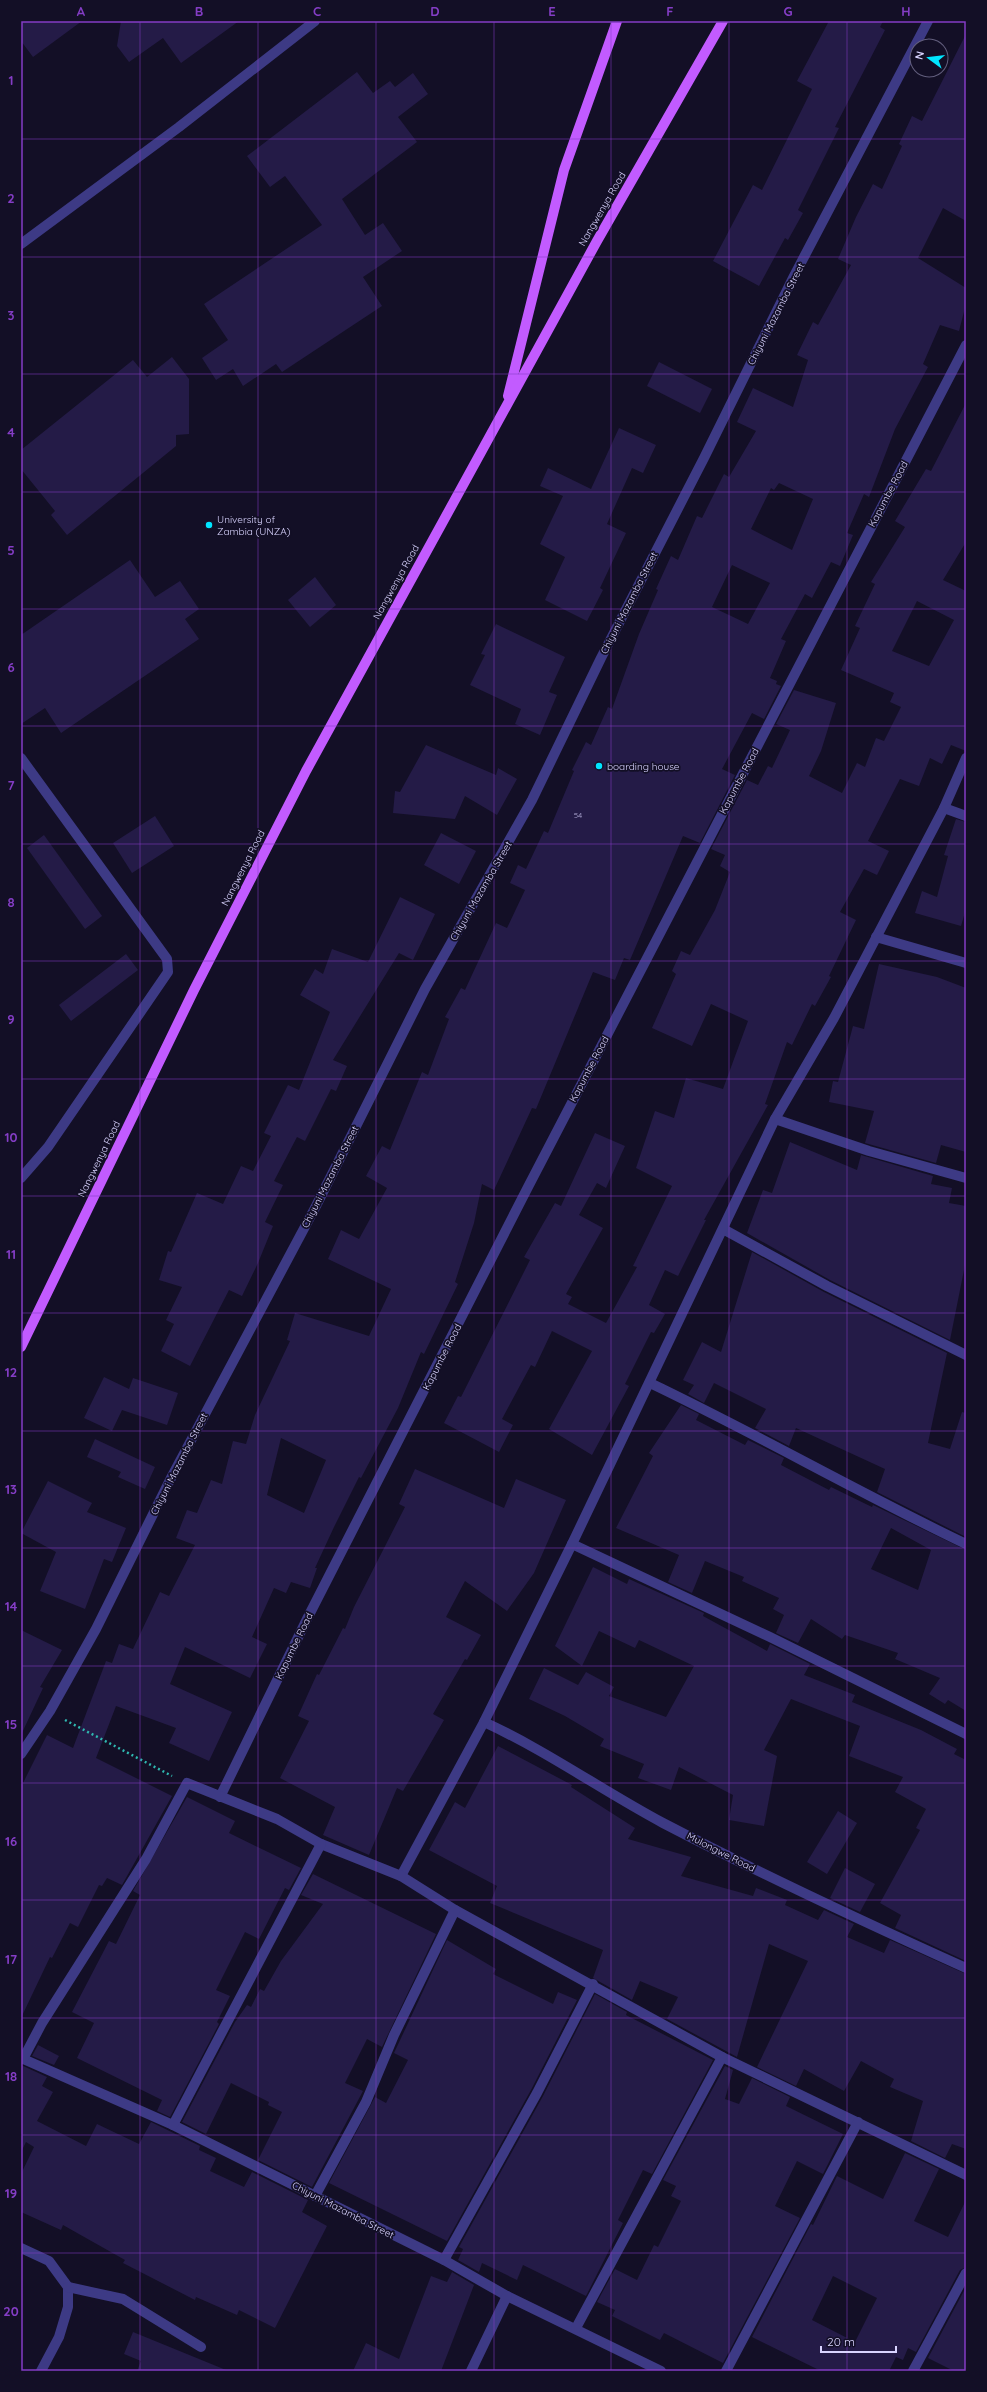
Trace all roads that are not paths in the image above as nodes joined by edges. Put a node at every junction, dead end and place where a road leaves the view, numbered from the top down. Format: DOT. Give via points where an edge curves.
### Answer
graph roads {
  1 [pos="315,21"];
  2 [pos="617,21"];
  3 [pos="722,21"];
  4 [pos="928,21"];
  5 [pos="21,244"];
  6 [pos="966,345"];
  7 [pos="504,409"];
  8 [pos="21,758"];
  9 [pos="966,758"];
  10 [pos="944,808"];
  11 [pos="966,816"];
  12 [pos="876,937"];
  13 [pos="966,963"];
  14 [pos="775,1119"];
  15 [pos="21,1178"];
  16 [pos="966,1178"];
  17 [pos="723,1229"];
  18 [pos="21,1347"];
  19 [pos="966,1355"];
  20 [pos="650,1383"];
  21 [pos="572,1544"];
  22 [pos="966,1544"];
  23 [pos="484,1722"];
  24 [pos="966,1734"];
  25 [pos="21,1754"];
  26 [pos="220,1796"];
  27 [pos="321,1844"];
  28 [pos="401,1876"];
  29 [pos="455,1910"];
  30 [pos="966,1968"];
  31 [pos="594,1984"];
  32 [pos="722,2057"];
  33 [pos="22,2058"];
  34 [pos="858,2122"];
  35 [pos="173,2125"];
  36 [pos="966,2175"];
  37 [pos="315,2196"];
  38 [pos="21,2248"];
  39 [pos="444,2260"];
  40 [pos="966,2273"];
  41 [pos="68,2287"];
  42 [pos="507,2296"];
  43 [pos="576,2328"];
  44 [pos="201,2347"];
  45 [pos="41,2371"];
  46 [pos="471,2371"];
  47 [pos="661,2371"];
  48 [pos="726,2371"];
  49 [pos="913,2371"];
  1 -- 5 [label="street" via="179,128"];
  2 -- 7 [label="main road, Nangwenya Road" via="564,170"];
  3 -- 7 [label="main road, Nangwenya Road"];
  4 -- 25 [label="street, Chiyuni Mazamba Street" via="794,276 532,800 425,990 316,1206 172,1476 96,1629 50,1711"];
  6 -- 26 [label="street, Kapumbe Road" via="528,1187 307,1619"];
  7 -- 18 [label="main road, Nangwenya Road" via="306,771 194,990"];
  8 -- 15 [label="street" via="167,959 168,972 48,1147"];
  9 -- 10 [label="street"];
  10 -- 11 [label="street"];
  10 -- 12 [label="street"];
  12 -- 13 [label="street"];
  12 -- 14 [label="street" via="834,1018"];
  14 -- 16 [label="street" via="869,1151"];
  14 -- 17 [label="street"];
  17 -- 19 [label="street" via="827,1286"];
  17 -- 20 [label="street"];
  20 -- 21 [label="street"];
  20 -- 22 [label="street"];
  21 -- 23 [label="street"];
  21 -- 24 [label="street" via="770,1637"];
  23 -- 28 [label="street"];
  23 -- 30 [label="street, Mulongwe Road" via="520,1738 662,1822 736,1860"];
  26 -- 27 [label="street" via="277,1819"];
  26 -- 33 [label="street" via="187,1783 149,1853"];
  27 -- 28 [label="street"];
  27 -- 35 [label="street"];
  28 -- 29 [label="street"];
  29 -- 31 [label="street"];
  29 -- 37 [label="street" via="394,2035 366,2102"];
  31 -- 32 [label="street"];
  31 -- 39 [label="street"];
  32 -- 34 [label="street"];
  32 -- 43 [label="street"];
  33 -- 35 [label="street, Chiyuni Mazamba Street"];
  34 -- 36 [label="street"];
  34 -- 48 [label="street"];
  35 -- 37 [label="street, Chiyuni Mazamba Street"];
  37 -- 39 [label="street, Chiyuni Mazamba Street"];
  38 -- 41 [label="street" via="49,2261"];
  39 -- 42 [label="street, Chiyuni Mazamba Street"];
  40 -- 49 [label="street"];
  41 -- 44 [label="street" via="123,2299"];
  41 -- 45 [label="street" via="68,2307 61,2329"];
  42 -- 43 [label="street, Chiyuni Mazamba Street"];
  42 -- 46 [label="street"];
  43 -- 47 [label="street, Chiyuni Mazamba Street"];
}
